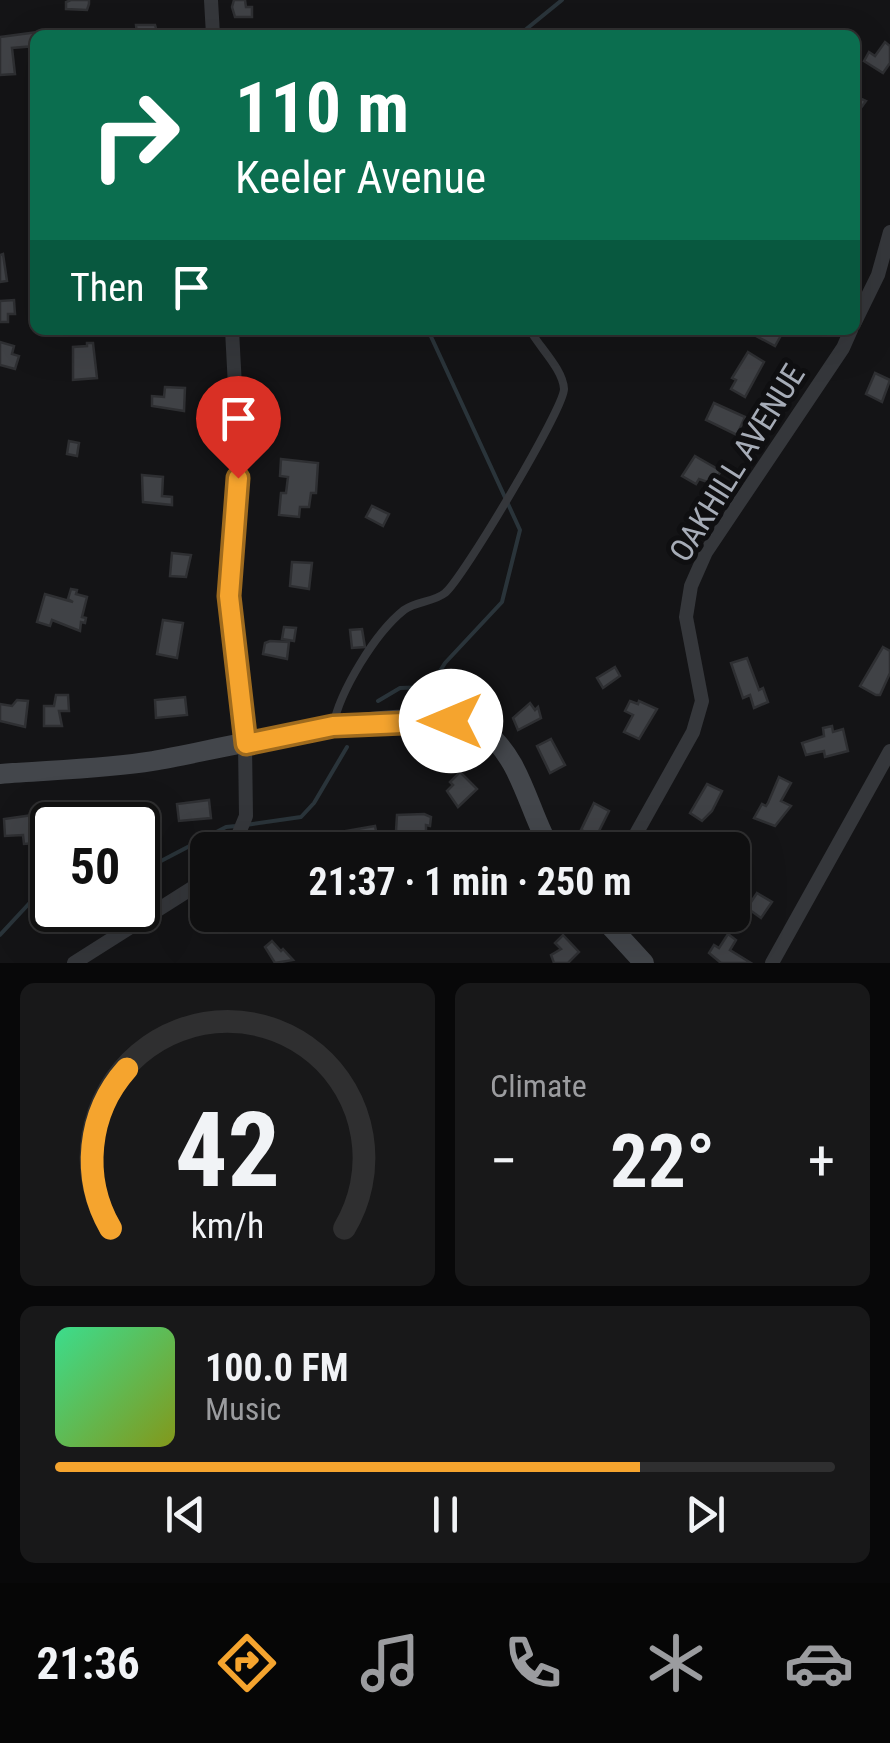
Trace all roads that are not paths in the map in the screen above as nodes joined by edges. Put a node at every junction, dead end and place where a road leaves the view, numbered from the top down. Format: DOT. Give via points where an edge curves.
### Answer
graph roads {
  1 [pos="211,0"];
  2 [pos="213,30"];
  3 [pos="890,232"];
  4 [pos="860,312"];
  5 [pos="232,335"];
  6 [pos="533,335"];
  7 [pos="849,335"];
  8 [pos="333,726"];
  9 [pos="246,744"];
  10 [pos="890,751"];
  11 [pos="0,774"];
  12 [pos="240,832"];
  13 [pos="542,832"];
  14 [pos="637,832"];
  15 [pos="190,889"];
  16 [pos="616,932"];
  17 [pos="74,963"];
  18 [pos="644,963"];
  19 [pos="772,963"];
  1 -- 2 [label="street"];
  3 -- 4 [label="street"];
  5 -- 9 [label="street" via="238,443 229,596"];
  6 -- 8 [label="lane" via="564,389 553,420 465,569 445,594 402,612 380,638 337,704"];
  7 -- 14 [label="street, OAKHILL AVENUE" via="698,569 686,617 702,701 693,732"];
  8 -- 9 [label="main road"];
  8 -- 13 [label="main road" via="451,721 477,728 511,763"];
  9 -- 11 [label="main road" via="146,762"];
  9 -- 12 [label="street"];
  10 -- 19 [label="street"];
  15 -- 17 [label="street"];
  16 -- 18 [label="main road"];
}
